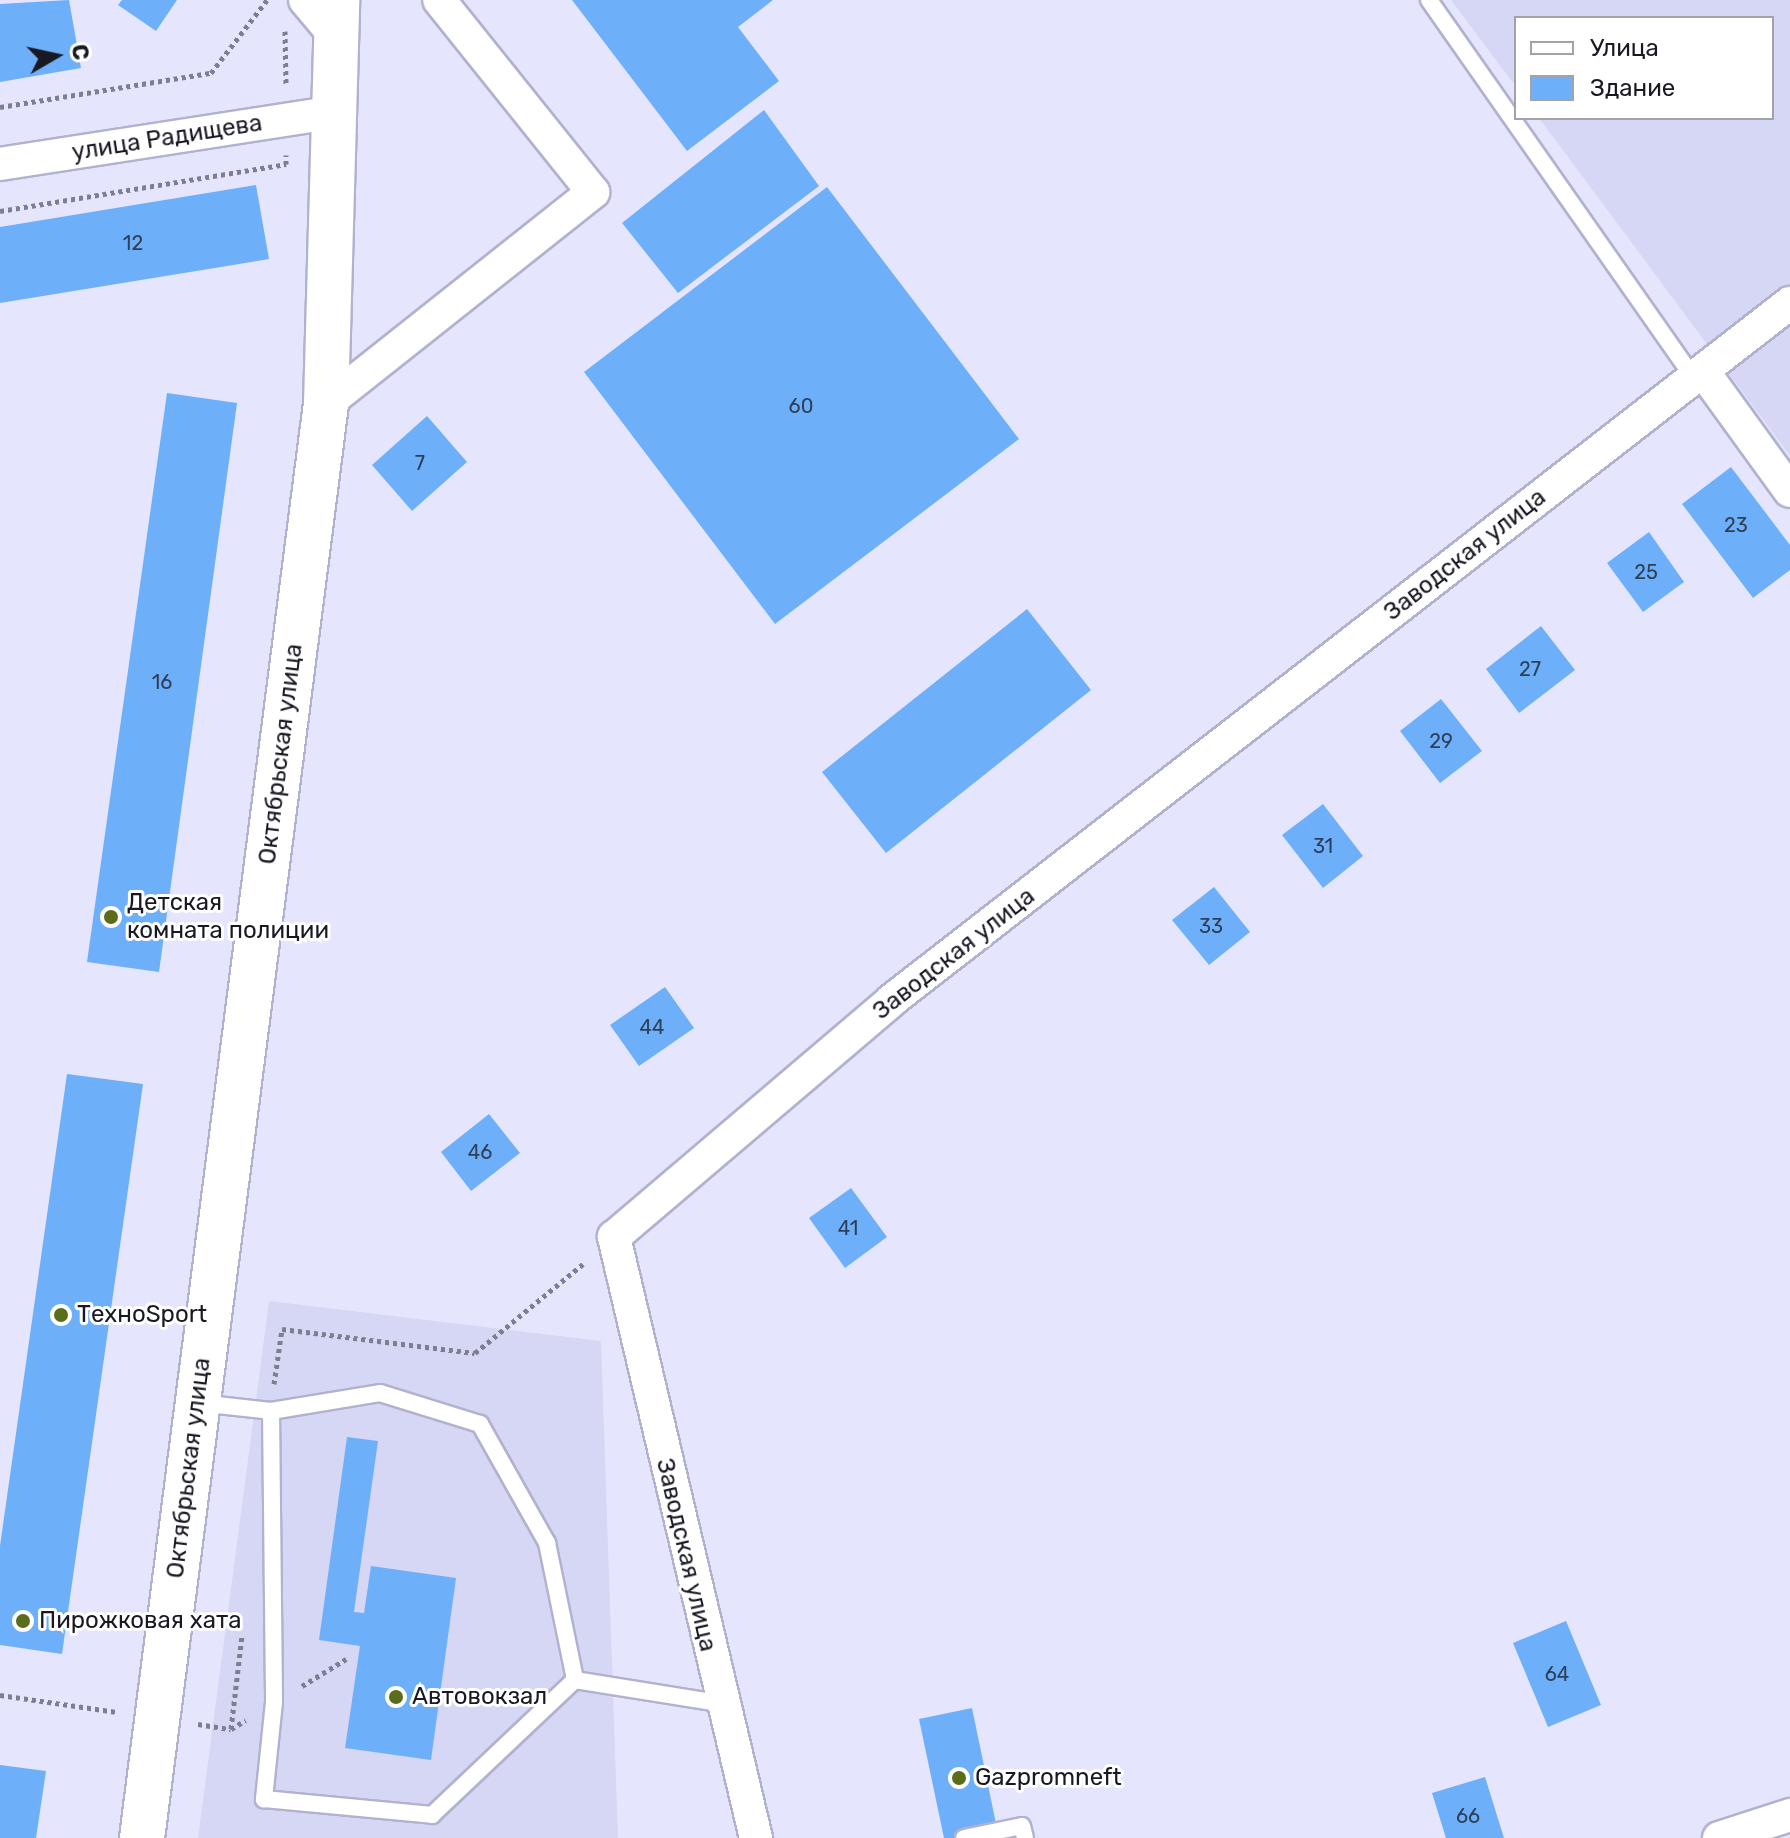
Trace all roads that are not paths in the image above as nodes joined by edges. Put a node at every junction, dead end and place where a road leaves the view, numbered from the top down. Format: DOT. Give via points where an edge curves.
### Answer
graph roads {
  1 [pos="305,0"];
  2 [pos="439,0"];
  3 [pos="1429,0"];
  4 [pos="336,18"];
  5 [pos="334,112"];
  6 [pos="1514,118"];
  7 [pos="1515,120"];
  8 [pos="0,164"];
  9 [pos="1790,303"];
  10 [pos="1698,374"];
  11 [pos="326,404"];
  12 [pos="1790,491"];
  13 [pos="198,1403"];
  14 [pos="271,1411"];
  15 [pos="575,1680"];
  16 [pos="719,1703"];
  17 [pos="1790,1815"];
  18 [pos="142,1838"];
  19 [pos="756,1838"];
  20 [pos="964,1838"];
  21 [pos="1025,1838"];
  22 [pos="1719,1838"];
  1 -- 4 [label="street"];
  2 -- 11 [label="street" via="593,192"];
  3 -- 6 [label="lane"];
  4 -- 5 [label="main road, Октябрьская улица"];
  5 -- 8 [label="street, улица Радищева"];
  5 -- 11 [label="main road, Октябрьская улица"];
  7 -- 10 [label="lane"];
  9 -- 10 [label="street, Заводская улица"];
  10 -- 12 [label="street"];
  10 -- 16 [label="street, Заводская улица" via="892,1000 614,1237"];
  11 -- 13 [label="main road, Октябрьская улица"];
  13 -- 14 [label="lane"];
  13 -- 18 [label="main road, Октябрьская улица"];
  14 -- 15 [label="lane" via="380,1393 480,1424 547,1543"];
  14 -- 15 [label="lane" via="274,1702 264,1799 432,1815"];
  15 -- 16 [label="lane"];
  16 -- 19 [label="street, Заводская улица"];
  17 -- 22 [label="street"];
  20 -- 21 [label="lane" via="1022,1826"];
}
